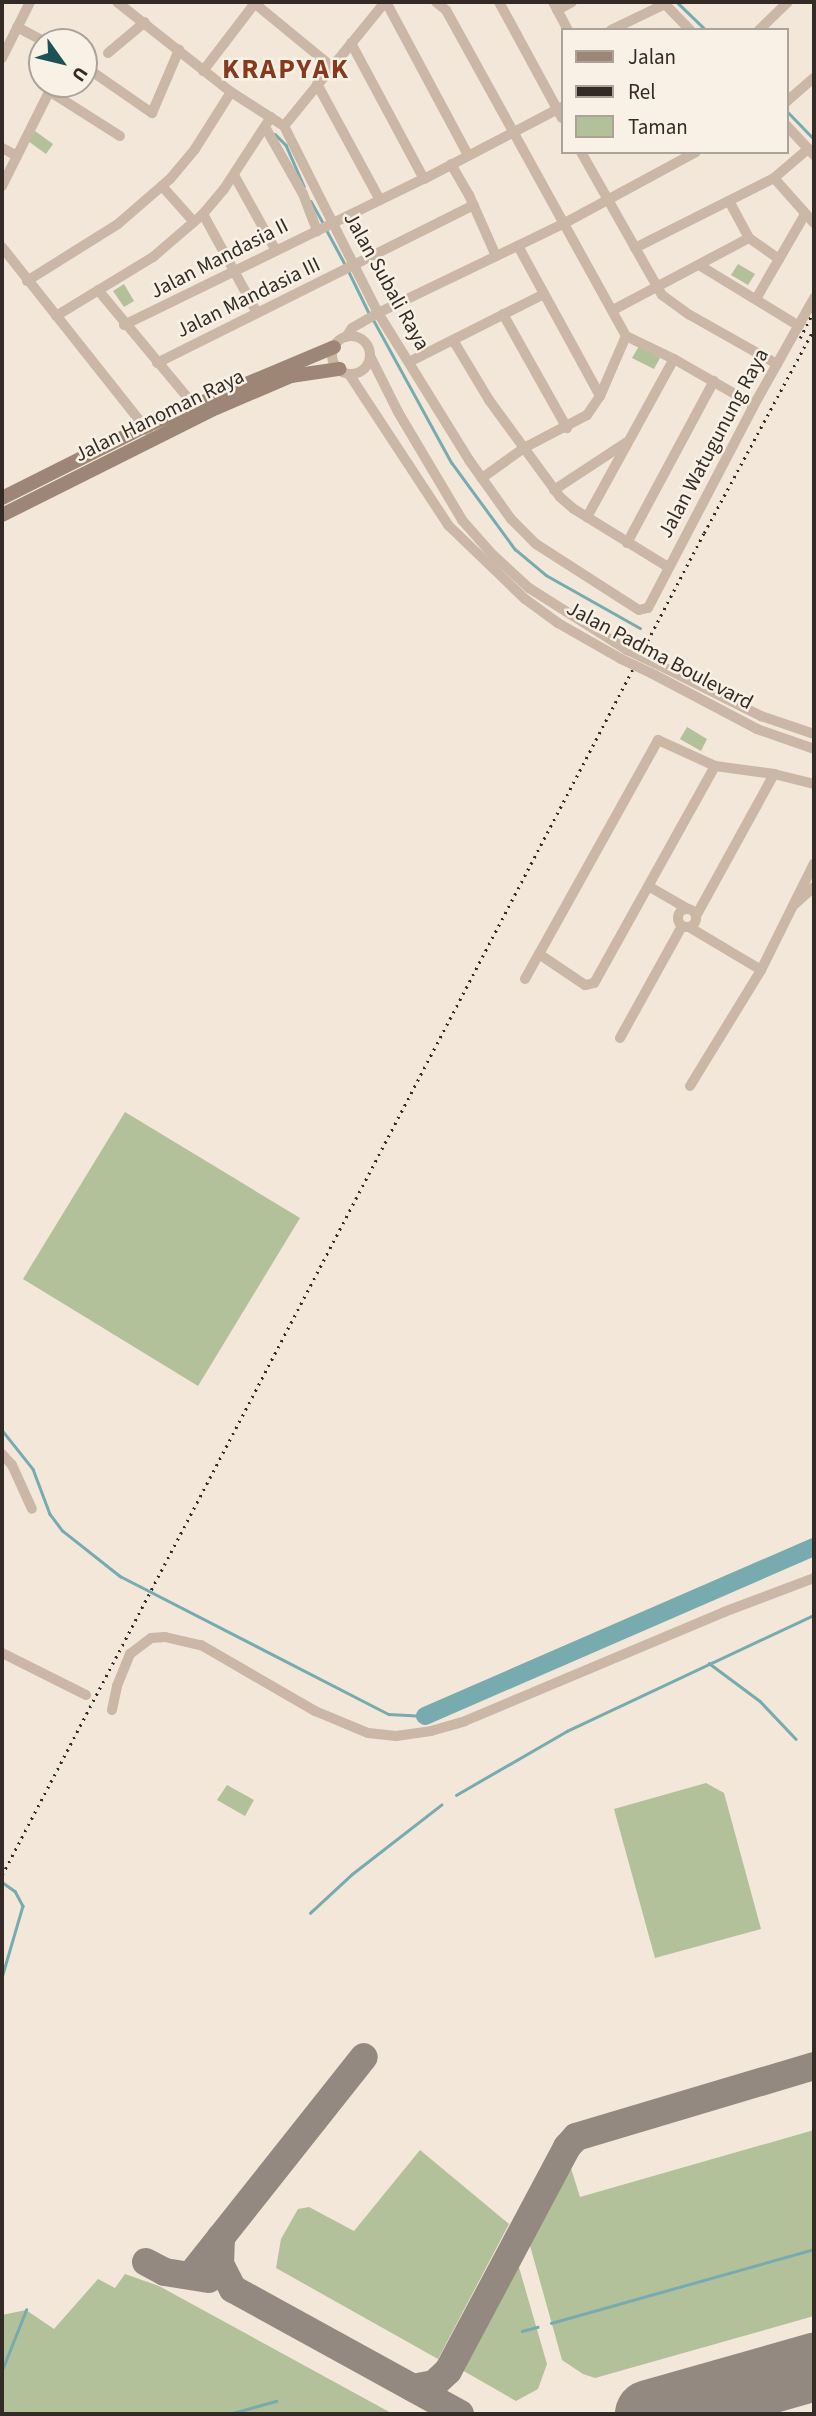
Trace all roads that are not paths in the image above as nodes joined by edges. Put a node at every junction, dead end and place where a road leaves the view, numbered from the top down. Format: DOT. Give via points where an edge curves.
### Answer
graph roads {
  1 [pos="30,2"];
  2 [pos="117,2"];
  3 [pos="385,2"];
  4 [pos="436,2"];
  5 [pos="499,2"];
  6 [pos="572,2"];
  7 [pos="788,2"];
  8 [pos="254,3"];
  9 [pos="664,3"];
  10 [pos="449,6"];
  11 [pos="555,6"];
  12 [pos="145,22"];
  13 [pos="17,27"];
  14 [pos="567,28"];
  15 [pos="615,28"];
  16 [pos="688,28"];
  17 [pos="761,28"];
  18 [pos="28,33"];
  19 [pos="351,43"];
  20 [pos="179,50"];
  21 [pos="108,53"];
  22 [pos="2,58"];
  23 [pos="331,66"];
  24 [pos="203,71"];
  25 [pos="98,76"];
  26 [pos="814,78"];
  27 [pos="317,84"];
  28 [pos="810,89"];
  29 [pos="228,97"];
  30 [pos="46,98"];
  31 [pos="65,98"];
  32 [pos="788,99"];
  33 [pos="560,109"];
  34 [pos="560,111"];
  35 [pos="268,123"];
  36 [pos="284,126"];
  37 [pos="788,127"];
  38 [pos="514,131"];
  39 [pos="120,136"];
  40 [pos="2,148"];
  41 [pos="811,152"];
  42 [pos="582,154"];
  43 [pos="692,154"];
  44 [pos="468,155"];
  45 [pos="17,156"];
  46 [pos="451,164"];
  47 [pos="234,175"];
  48 [pos="774,178"];
  49 [pos="424,179"];
  50 [pos="2,186"];
  51 [pos="162,186"];
  52 [pos="609,199"];
  53 [pos="380,200"];
  54 [pos="730,201"];
  55 [pos="474,205"];
  56 [pos="203,214"];
  57 [pos="805,214"];
  58 [pos="194,222"];
  59 [pos="814,223"];
  60 [pos="563,224"];
  61 [pos="326,227"];
  62 [pos="749,238"];
  63 [pos="518,246"];
  64 [pos="2,247"];
  65 [pos="635,248"];
  66 [pos="275,249"];
  67 [pos="496,256"];
  68 [pos="779,259"];
  69 [pos="699,265"];
  70 [pos="349,269"];
  71 [pos="234,271"];
  72 [pos="27,281"];
  73 [pos="656,286"];
  74 [pos="98,290"];
  75 [pos="544,294"];
  76 [pos="814,298"];
  77 [pos="756,299"];
  78 [pos="612,310"];
  79 [pos="257,313"];
  80 [pos="503,314"];
  81 [pos="56,316"];
  82 [pos="369,318"];
  83 [pos="124,326"];
  84 [pos="800,326"];
  85 [pos="626,336"];
  86 [pos="346,337"];
  87 [pos="363,339"];
  88 [pos="453,340"];
  89 [pos="334,347"];
  90 [pos="370,356"];
  91 [pos="674,359"];
  92 [pos="409,362"];
  93 [pos="157,363"];
  94 [pos="777,364"];
  95 [pos="344,371"];
  96 [pos="714,381"];
  97 [pos="600,396"];
  98 [pos="754,405"];
  99 [pos="198,410"];
  100 [pos="398,412"];
  101 [pos="383,423"];
  102 [pos="144,427"];
  103 [pos="567,428"];
  104 [pos="155,439"];
  105 [pos="629,441"];
  106 [pos="524,448"];
  107 [pos="482,478"];
  108 [pos="554,490"];
  109 [pos="2,498"];
  110 [pos="2,515"];
  111 [pos="587,517"];
  112 [pos="627,543"];
  113 [pos="668,567"];
  114 [pos="648,608"];
  115 [pos="624,655"];
  116 [pos="653,668"];
  117 [pos="814,734"];
  118 [pos="814,750"];
  119 [pos="715,766"];
  120 [pos="774,774"];
  121 [pos="814,784"];
  122 [pos="814,863"];
  123 [pos="650,887"];
  124 [pos="814,887"];
  125 [pos="793,906"];
  126 [pos="692,913"];
  127 [pos="685,927"];
  128 [pos="539,954"];
  129 [pos="761,970"];
  130 [pos="525,979"];
  131 [pos="620,1038"];
  132 [pos="690,1086"];
  133 [pos="2,1454"];
  134 [pos="32,1509"];
  135 [pos="814,1578"];
  136 [pos="2,1653"];
  137 [pos="86,1695"];
  138 [pos="112,1710"];
  1 -- 13 [label="street"];
  2 -- 12 [label="street, Jalan Subali Raya"];
  3 -- 19 [label="street"];
  3 -- 44 [label="street"];
  4 -- 10 [label="street"];
  5 -- 33 [label="street"];
  6 -- 11 [label="street"];
  7 -- 17 [label="street"];
  8 -- 23 [label="street"];
  8 -- 24 [label="street"];
  9 -- 15 [label="street"];
  9 -- 16 [label="street"];
  10 -- 38 [label="street"];
  11 -- 14 [label="street"];
  12 -- 20 [label="street, Jalan Subali Raya"];
  12 -- 21 [label="street"];
  13 -- 18 [label="street"];
  13 -- 22 [label="street"];
  19 -- 23 [label="street"];
  19 -- 49 [label="street"];
  20 -- 24 [label="street, Jalan Subali Raya"];
  20 -- 25 [label="street" via="152,113"];
  23 -- 27 [label="street"];
  24 -- 29 [label="street, Jalan Subali Raya"];
  26 -- 28 [label="street"];
  27 -- 36 [label="street"];
  27 -- 53 [label="street"];
  28 -- 32 [label="street"];
  29 -- 35 [label="street, Jalan Subali Raya"];
  29 -- 51 [label="street" via="189,158"];
  30 -- 45 [label="street"];
  31 -- 39 [label="street"];
  34 -- 38 [label="street, Jalan Mandasia II"];
  35 -- 36 [label="street, Jalan Subali Raya"];
  35 -- 47 [label="street"];
  35 -- 61 [label="street" via="303,194"];
  36 -- 61 [label="street, Jalan Subali Raya"];
  37 -- 41 [label="street"];
  38 -- 44 [label="street, Jalan Mandasia II"];
  38 -- 60 [label="street"];
  40 -- 45 [label="street"];
  41 -- 48 [label="street"];
  42 -- 52 [label="street"];
  43 -- 52 [label="street"];
  44 -- 46 [label="street, Jalan Mandasia II"];
  45 -- 50 [label="street"];
  46 -- 49 [label="street, Jalan Mandasia II"];
  46 -- 55 [label="street"];
  47 -- 56 [label="street"];
  47 -- 66 [label="street"];
  48 -- 54 [label="street"];
  48 -- 57 [label="street"];
  49 -- 53 [label="street, Jalan Mandasia II"];
  51 -- 58 [label="street"];
  51 -- 72 [label="street" via="118,224"];
  52 -- 60 [label="street"];
  52 -- 65 [label="street"];
  53 -- 61 [label="street, Jalan Mandasia II"];
  54 -- 62 [label="street"];
  54 -- 65 [label="street"];
  55 -- 67 [label="street"];
  55 -- 70 [label="street, Jalan Mandasia III"];
  56 -- 58 [label="street"];
  56 -- 71 [label="street"];
  57 -- 59 [label="street"];
  57 -- 68 [label="street"];
  58 -- 74 [label="street" via="153,257"];
  60 -- 63 [label="street"];
  60 -- 78 [label="street"];
  61 -- 66 [label="street, Jalan Mandasia II"];
  61 -- 70 [label="street, Jalan Subali Raya"];
  62 -- 68 [label="street"];
  62 -- 69 [label="street"];
  63 -- 67 [label="street"];
  63 -- 75 [label="street"];
  64 -- 72 [label="street"];
  65 -- 73 [label="street"];
  66 -- 71 [label="street, Jalan Mandasia II"];
  67 -- 82 [label="street"];
  68 -- 77 [label="street"];
  69 -- 73 [label="street"];
  69 -- 77 [label="street"];
  70 -- 79 [label="street, Jalan Mandasia III"];
  70 -- 82 [label="street, Jalan Subali Raya"];
  71 -- 79 [label="street"];
  71 -- 83 [label="street, Jalan Mandasia II"];
  72 -- 81 [label="street"];
  73 -- 78 [label="street"];
  73 -- 94 [label="street" via="663,297 690,315"];
  74 -- 81 [label="street"];
  74 -- 83 [label="street"];
  75 -- 80 [label="street"];
  75 -- 97 [label="street"];
  76 -- 84 [label="street, Jalan Watugunung Raya"];
  77 -- 84 [label="street"];
  78 -- 85 [label="street"];
  79 -- 93 [label="street, Jalan Mandasia III"];
  80 -- 88 [label="street"];
  80 -- 103 [label="street"];
  81 -- 102 [label="street"];
  82 -- 86 [label="street"];
  82 -- 87 [label="street"];
  82 -- 92 [label="street, Jalan Subali Raya"];
  83 -- 93 [label="street"];
  84 -- 94 [label="street, Jalan Watugunung Raya"];
  85 -- 91 [label="street"];
  85 -- 97 [label="street"];
  86 -- 87 [label="street"];
  86 -- 89 [label="street"];
  87 -- 90 [label="street"];
  88 -- 92 [label="street"];
  88 -- 106 [label="street"];
  89 -- 95 [label="street" via="333,359"];
  89 -- 99 [label="street, Jalan Hanoman Raya"];
  90 -- 95 [label="street" via="366,368"];
  90 -- 100 [label="street, Jalan Padma Boulevard"];
  91 -- 96 [label="street"];
  91 -- 105 [label="street"];
  92 -- 107 [label="street, Jalan Subali Raya"];
  93 -- 99 [label="street"];
  94 -- 98 [label="street, Jalan Watugunung Raya"];
  95 -- 99 [label="street, Jalan Hanoman Raya" via="291,376"];
  95 -- 101 [label="street, Jalan Padma Boulevard"];
  96 -- 98 [label="street"];
  96 -- 112 [label="street"];
  97 -- 103 [label="street" via="587,415"];
  98 -- 113 [label="street, Jalan Watugunung Raya"];
  99 -- 102 [label="street, Jalan Hanoman Raya"];
  99 -- 104 [label="street, Jalan Hanoman Raya"];
  100 -- 101 [label="street"];
  100 -- 115 [label="street, Jalan Padma Boulevard" via="462,520 493,555 529,588"];
  101 -- 115 [label="street, Jalan Padma Boulevard" via="448,525 485,563 558,624"];
  102 -- 104 [label="street"];
  102 -- 109 [label="street, Jalan Hanoman Raya"];
  103 -- 106 [label="street"];
  104 -- 110 [label="street, Jalan Hanoman Raya"];
  105 -- 108 [label="street"];
  105 -- 111 [label="street"];
  106 -- 107 [label="street"];
  106 -- 108 [label="street"];
  107 -- 114 [label="street, Jalan Subali Raya" via="511,519 536,544 639,610"];
  108 -- 111 [label="street"];
  111 -- 112 [label="street"];
  112 -- 113 [label="street"];
  113 -- 114 [label="street, Jalan Watugunung Raya"];
  115 -- 116 [label="street, Jalan Padma Boulevard, bridge"];
  116 -- 117 [label="street, Jalan Padma Boulevard"];
  116 -- 118 [label="street, Jalan Padma Boulevard" via="757,729"];
  119 -- 120 [label="street"];
  119 -- 123 [label="street"];
  119 -- 128 [label="street" via="662,740 656,742"];
  120 -- 121 [label="street"];
  120 -- 126 [label="street"];
  122 -- 125 [label="street"];
  123 -- 126 [label="street"];
  123 -- 128 [label="street" via="590,985"];
  124 -- 125 [label="street"];
  125 -- 129 [label="street"];
  126 -- 127 [label="street" via="695,923"];
  126 -- 127 [label="street" via="681,911 678,917"];
  127 -- 129 [label="street"];
  127 -- 131 [label="street"];
  128 -- 130 [label="street"];
  129 -- 132 [label="street"];
  133 -- 134 [label="street" via="12,1465"];
  135 -- 138 [label="street" via="465,1721 430,1731 396,1736 368,1733 315,1711 201,1645 165,1637 151,1638 130,1654"];
  136 -- 137 [label="street"];
}
